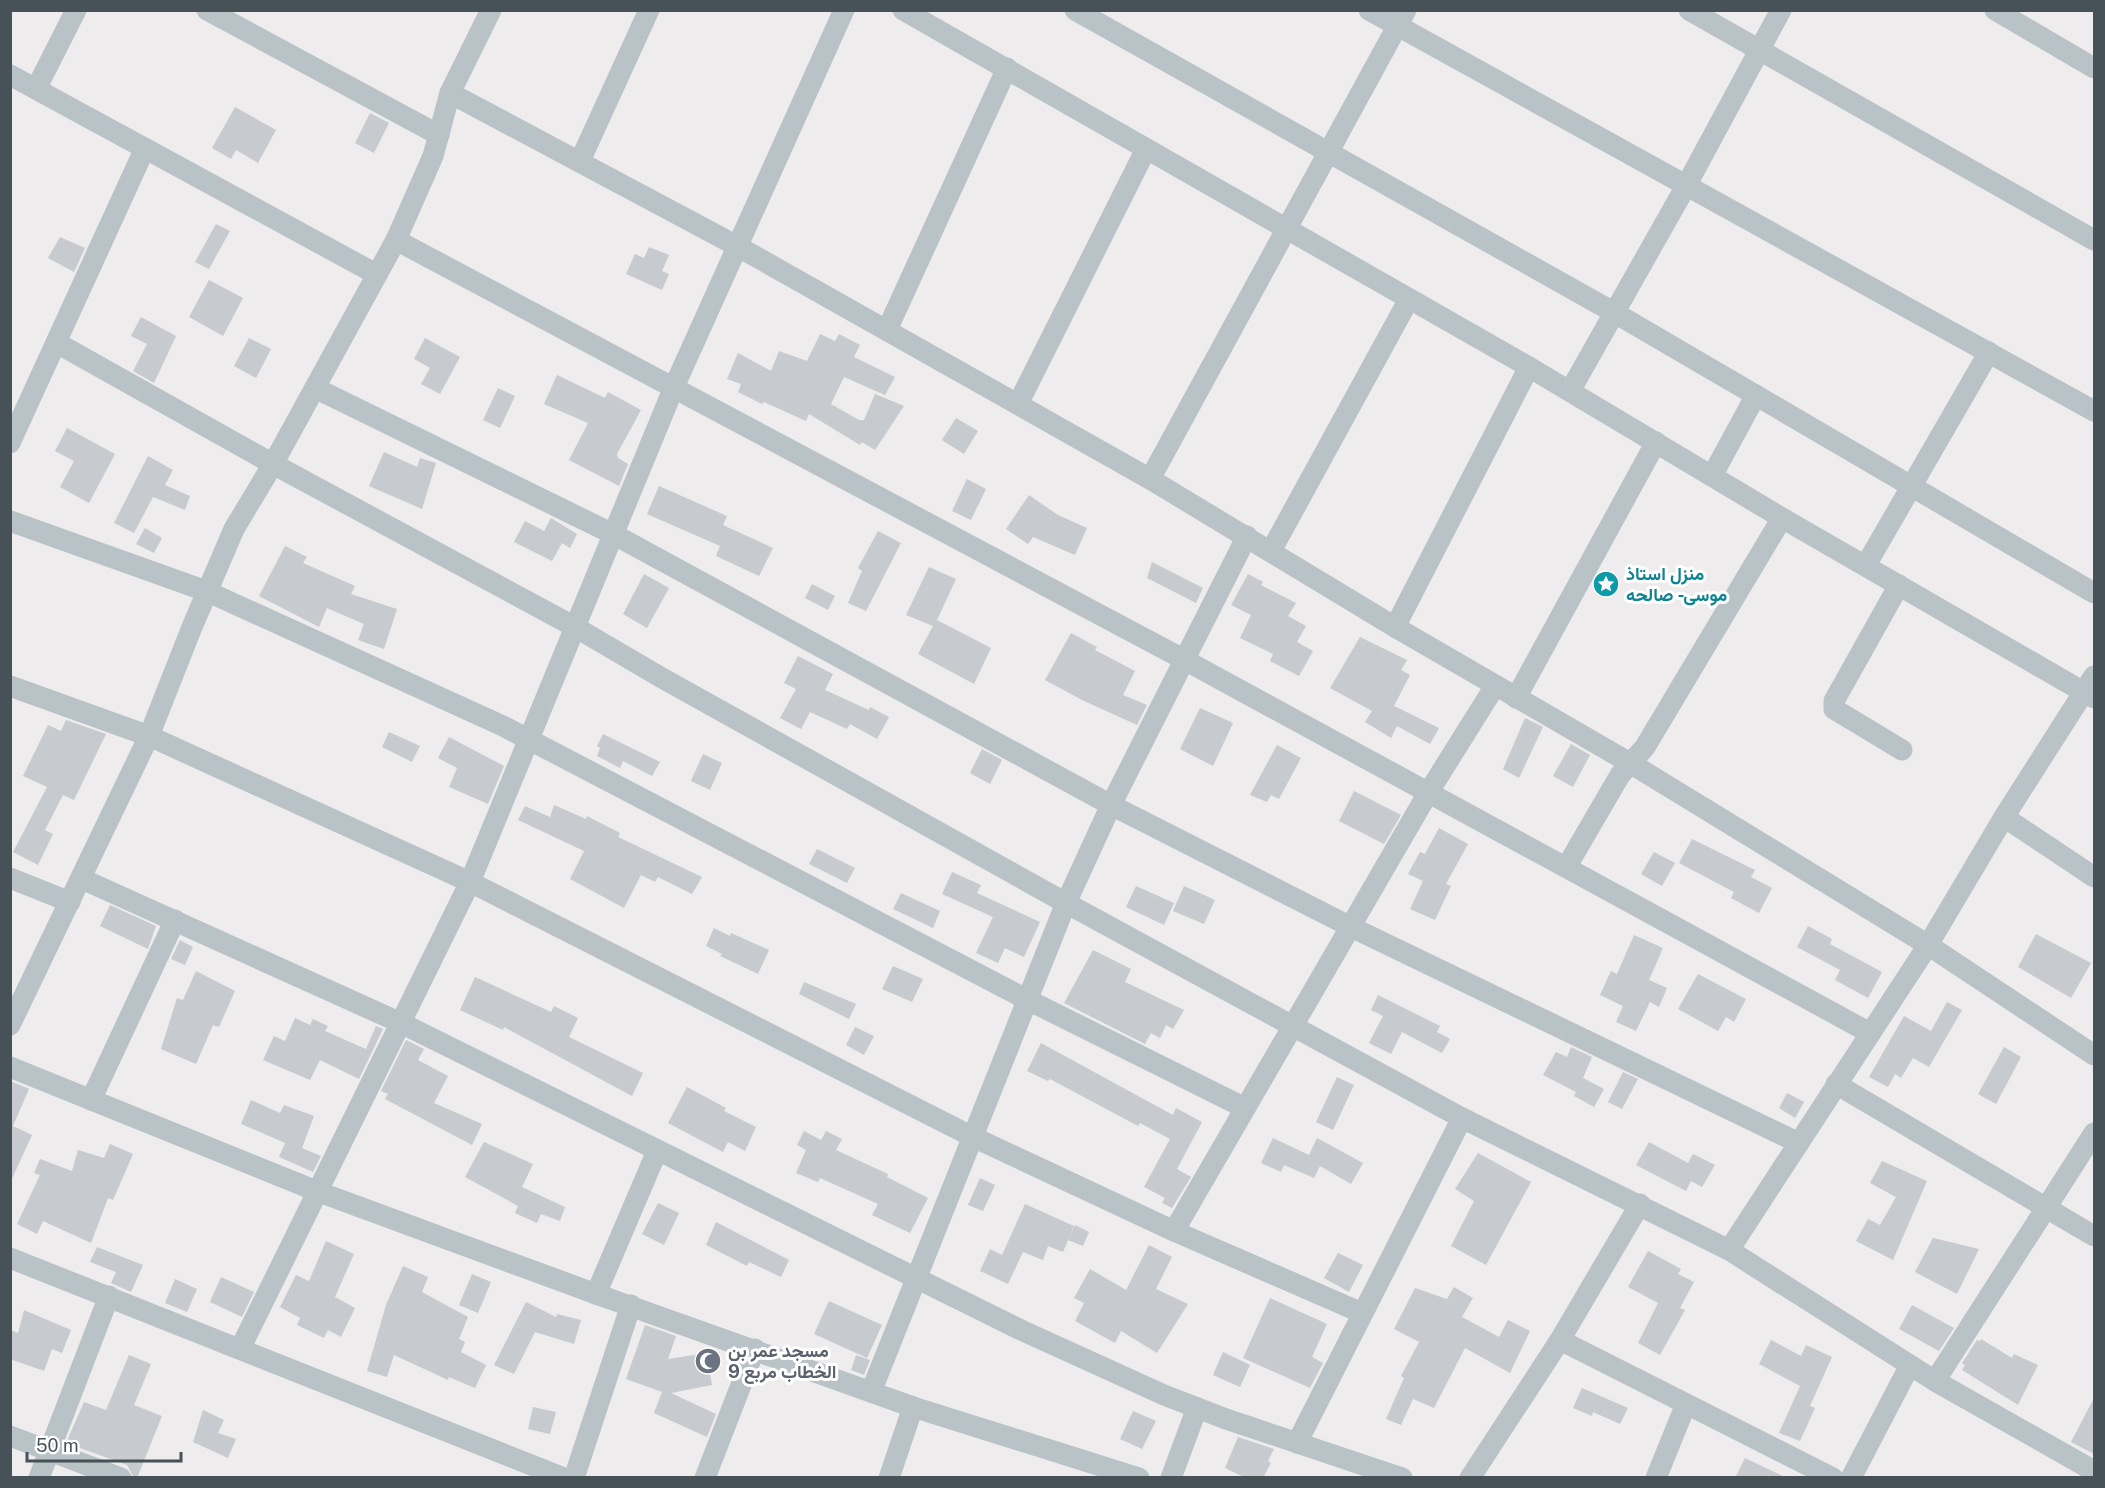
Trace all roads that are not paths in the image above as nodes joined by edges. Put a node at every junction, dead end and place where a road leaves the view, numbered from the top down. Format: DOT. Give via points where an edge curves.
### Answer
graph roads {
  1 [pos="76,10"];
  2 [pos="207,10"];
  3 [pos="491,10"];
  4 [pos="649,10"];
  5 [pos="844,10"];
  6 [pos="903,10"];
  7 [pos="1075,10"];
  8 [pos="1369,10"];
  9 [pos="1689,10"];
  10 [pos="1781,10"];
  11 [pos="1995,10"];
  12 [pos="1402,19"];
  13 [pos="1760,50"];
  14 [pos="1007,68"];
  15 [pos="2094,68"];
  16 [pos="10,75"];
  17 [pos="36,89"];
  18 [pos="450,93"];
  19 [pos="439,135"];
  20 [pos="145,148"];
  21 [pos="1146,149"];
  22 [pos="1330,153"];
  23 [pos="580,160"];
  24 [pos="1686,186"];
  25 [pos="1287,230"];
  26 [pos="396,240"];
  27 [pos="2094,240"];
  28 [pos="737,246"];
  29 [pos="376,274"];
  30 [pos="1409,299"];
  31 [pos="1615,313"];
  32 [pos="887,330"];
  33 [pos="57,343"];
  34 [pos="1989,352"];
  35 [pos="1528,367"];
  36 [pos="674,387"];
  37 [pos="315,388"];
  38 [pos="1570,391"];
  39 [pos="1756,395"];
  40 [pos="1018,404"];
  41 [pos="2094,411"];
  42 [pos="1656,442"];
  43 [pos="10,443"];
  44 [pos="273,464"];
  45 [pos="1712,476"];
  46 [pos="1150,479"];
  47 [pos="1912,487"];
  48 [pos="1782,518"];
  49 [pos="10,522"];
  50 [pos="613,534"];
  51 [pos="1246,536"];
  52 [pos="1271,551"];
  53 [pos="1866,565"];
  54 [pos="1899,585"];
  55 [pos="206,591"];
  56 [pos="2094,593"];
  57 [pos="575,627"];
  58 [pos="1395,627"];
  59 [pos="1183,659"];
  60 [pos="10,686"];
  61 [pos="1495,686"];
  62 [pos="2091,689"];
  63 [pos="1516,698"];
  64 [pos="149,736"];
  65 [pos="530,739"];
  66 [pos="1902,750"];
  67 [pos="1630,763"];
  68 [pos="1428,793"];
  69 [pos="1111,805"];
  70 [pos="2004,818"];
  71 [pos="1567,866"];
  72 [pos="2094,877"];
  73 [pos="10,878"];
  74 [pos="82,879"];
  75 [pos="470,882"];
  76 [pos="70,903"];
  77 [pos="1066,903"];
  78 [pos="175,920"];
  79 [pos="1351,927"];
  80 [pos="1928,945"];
  81 [pos="1026,999"];
  82 [pos="401,1023"];
  83 [pos="10,1025"];
  84 [pos="1292,1027"];
  85 [pos="1870,1033"];
  86 [pos="2094,1055"];
  87 [pos="10,1066"];
  88 [pos="1836,1084"];
  89 [pos="91,1100"];
  90 [pos="1245,1108"];
  91 [pos="1462,1118"];
  92 [pos="2094,1132"];
  93 [pos="971,1136"];
  94 [pos="1799,1143"];
  95 [pos="657,1151"];
  96 [pos="319,1192"];
  97 [pos="1640,1204"];
  98 [pos="2047,1208"];
  99 [pos="1174,1231"];
  100 [pos="2094,1236"];
  101 [pos="1730,1250"];
  102 [pos="10,1258"];
  103 [pos="916,1279"];
  104 [pos="596,1294"];
  105 [pos="109,1296"];
  106 [pos="631,1305"];
  107 [pos="1362,1313"];
  108 [pos="1560,1340"];
  109 [pos="240,1349"];
  110 [pos="755,1349"];
  111 [pos="1910,1365"];
  112 [pos="1935,1381"];
  113 [pos="871,1392"];
  114 [pos="1686,1404"];
  115 [pos="913,1407"];
  116 [pos="1197,1408"];
  117 [pos="10,1436"];
  118 [pos="1297,1443"];
  119 [pos="48,1450"];
  120 [pos="2094,1471"];
  121 [pos="39,1478"];
  122 [pos="121,1478"];
  123 [pos="564,1478"];
  124 [pos="574,1478"];
  125 [pos="705,1478"];
  126 [pos="889,1478"];
  127 [pos="1139,1478"];
  128 [pos="1171,1478"];
  129 [pos="1402,1478"];
  130 [pos="1470,1478"];
  131 [pos="1656,1478"];
  132 [pos="1833,1478"];
  133 [pos="1851,1478"];
  1 -- 17 [label="street"];
  2 -- 19 [label="street"];
  3 -- 18 [label="street"];
  4 -- 23 [label="street"];
  5 -- 28 [label="street"];
  6 -- 14 [label="street"];
  7 -- 22 [label="street"];
  8 -- 12 [label="street"];
  9 -- 13 [label="street"];
  10 -- 13 [label="street"];
  11 -- 15 [label="street"];
  12 -- 22 [label="street"];
  12 -- 24 [label="street"];
  13 -- 24 [label="street"];
  13 -- 27 [label="street"];
  14 -- 21 [label="street"];
  14 -- 32 [label="street"];
  16 -- 17 [label="street"];
  17 -- 20 [label="street"];
  18 -- 19 [label="street"];
  18 -- 23 [label="street"];
  19 -- 26 [label="street"];
  20 -- 29 [label="street"];
  20 -- 33 [label="street"];
  21 -- 25 [label="street"];
  21 -- 40 [label="street"];
  22 -- 25 [label="street"];
  22 -- 31 [label="street"];
  23 -- 28 [label="street"];
  24 -- 31 [label="street"];
  24 -- 34 [label="street"];
  25 -- 30 [label="street"];
  25 -- 46 [label="street"];
  26 -- 29 [label="street"];
  26 -- 36 [label="street"];
  28 -- 32 [label="street"];
  28 -- 36 [label="street"];
  29 -- 37 [label="street"];
  30 -- 35 [label="street"];
  30 -- 52 [label="street"];
  31 -- 38 [label="street"];
  31 -- 39 [label="street"];
  32 -- 40 [label="street"];
  33 -- 43 [label="street"];
  33 -- 44 [label="street"];
  34 -- 41 [label="street"];
  34 -- 47 [label="street"];
  35 -- 38 [label="street"];
  35 -- 58 [label="street"];
  36 -- 50 [label="street"];
  36 -- 59 [label="street"];
  37 -- 44 [label="street"];
  37 -- 50 [label="street"];
  38 -- 42 [label="street"];
  39 -- 45 [label="street"];
  39 -- 47 [label="street"];
  40 -- 46 [label="street"];
  42 -- 45 [label="street"];
  42 -- 63 [label="street"];
  44 -- 55 [label="street" via="234,529"];
  44 -- 57 [label="street"];
  45 -- 48 [label="street"];
  46 -- 51 [label="street"];
  47 -- 53 [label="street"];
  47 -- 56 [label="street"];
  48 -- 53 [label="street"];
  48 -- 67 [label="street" via="1645,747"];
  49 -- 55 [label="street"];
  50 -- 57 [label="street"];
  50 -- 69 [label="street"];
  51 -- 52 [label="street"];
  51 -- 59 [label="street"];
  52 -- 58 [label="street"];
  53 -- 54 [label="street"];
  54 -- 62 [label="street"];
  54 -- 66 [label="street" via="1834,701 1834,709"];
  55 -- 64 [label="street"];
  55 -- 65 [label="street"];
  57 -- 65 [label="street"];
  57 -- 77 [label="street"];
  58 -- 61 [label="street"];
  59 -- 68 [label="street"];
  59 -- 69 [label="street"];
  60 -- 64 [label="street"];
  61 -- 63 [label="street"];
  61 -- 68 [label="street"];
  62 -- 70 [label="street"];
  63 -- 67 [label="street"];
  64 -- 74 [label="street"];
  64 -- 75 [label="street"];
  65 -- 75 [label="street"];
  65 -- 81 [label="street"];
  67 -- 71 [label="street"];
  67 -- 80 [label="street"];
  68 -- 71 [label="street"];
  68 -- 79 [label="street"];
  69 -- 77 [label="street"];
  69 -- 79 [label="street"];
  70 -- 72 [label="street"];
  70 -- 80 [label="street"];
  71 -- 85 [label="street"];
  73 -- 76 [label="street"];
  74 -- 76 [label="street"];
  74 -- 78 [label="street"];
  75 -- 82 [label="street"];
  75 -- 93 [label="street"];
  76 -- 83 [label="street"];
  77 -- 81 [label="street"];
  77 -- 84 [label="street"];
  78 -- 82 [label="street"];
  78 -- 89 [label="street"];
  79 -- 84 [label="street"];
  79 -- 94 [label="street"];
  80 -- 85 [label="street"];
  80 -- 86 [label="street"];
  81 -- 90 [label="street"];
  81 -- 93 [label="street"];
  82 -- 95 [label="street"];
  82 -- 96 [label="street"];
  84 -- 90 [label="street"];
  84 -- 91 [label="street"];
  85 -- 88 [label="street"];
  87 -- 89 [label="street"];
  88 -- 94 [label="street"];
  88 -- 98 [label="street"];
  89 -- 96 [label="street"];
  90 -- 99 [label="street"];
  91 -- 97 [label="street"];
  91 -- 107 [label="street"];
  92 -- 98 [label="street"];
  93 -- 99 [label="street"];
  93 -- 103 [label="street"];
  94 -- 101 [label="street"];
  95 -- 103 [label="street"];
  95 -- 104 [label="street"];
  96 -- 104 [label="street"];
  96 -- 109 [label="street"];
  97 -- 101 [label="street"];
  97 -- 108 [label="street"];
  98 -- 100 [label="street"];
  98 -- 112 [label="street"];
  99 -- 107 [label="street"];
  101 -- 111 [label="street"];
  102 -- 105 [label="street"];
  103 -- 113 [label="street"];
  103 -- 116 [label="street"];
  104 -- 106 [label="street"];
  105 -- 109 [label="street"];
  105 -- 119 [label="street"];
  106 -- 110 [label="street"];
  106 -- 124 [label="street"];
  107 -- 118 [label="street"];
  108 -- 114 [label="street"];
  108 -- 130 [label="street"];
  109 -- 123 [label="street"];
  110 -- 113 [label="street"];
  110 -- 125 [label="street"];
  111 -- 112 [label="street"];
  111 -- 133 [label="street"];
  112 -- 120 [label="street"];
  113 -- 115 [label="street"];
  114 -- 131 [label="street"];
  114 -- 132 [label="street"];
  115 -- 126 [label="street"];
  115 -- 127 [label="street"];
  116 -- 118 [label="street"];
  116 -- 128 [label="street"];
  117 -- 119 [label="street"];
  118 -- 129 [label="street"];
  119 -- 121 [label="street"];
  119 -- 122 [label="street"];
}
